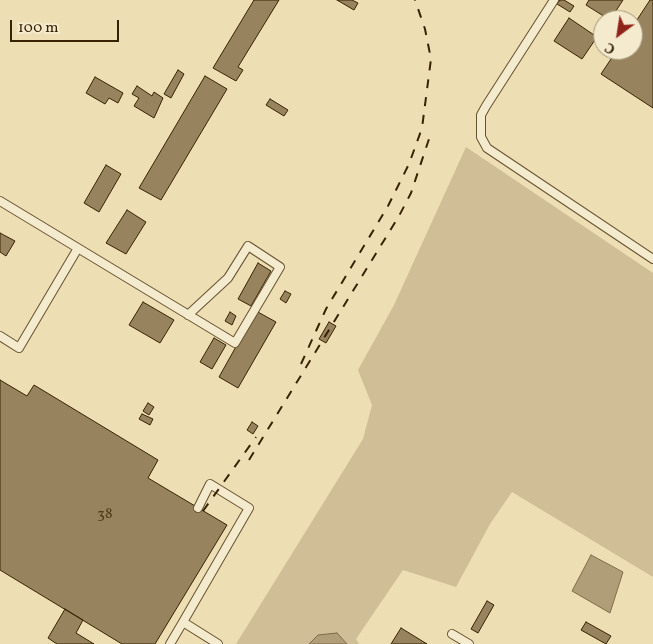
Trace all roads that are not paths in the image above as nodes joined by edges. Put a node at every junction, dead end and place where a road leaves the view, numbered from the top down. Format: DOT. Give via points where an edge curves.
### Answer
graph roads {
  1 [pos="554,0"];
  2 [pos="0,201"];
  3 [pos="78,248"];
  4 [pos="653,259"];
  5 [pos="188,315"];
  6 [pos="0,336"];
  7 [pos="198,508"];
  8 [pos="182,622"];
  9 [pos="452,634"];
  10 [pos="170,644"];
  11 [pos="218,644"];
  12 [pos="469,644"];
  1 -- 4 [label="street" via="481,115 481,136 487,148"];
  2 -- 3 [label="street"];
  3 -- 5 [label="street"];
  3 -- 6 [label="street" via="20,348"];
  5 -- 5 [label="street" via="235,343 280,267 248,246 228,278"];
  7 -- 8 [label="street" via="210,484 249,508"];
  8 -- 10 [label="street"];
  8 -- 11 [label="street"];
  9 -- 12 [label="street"];
}
